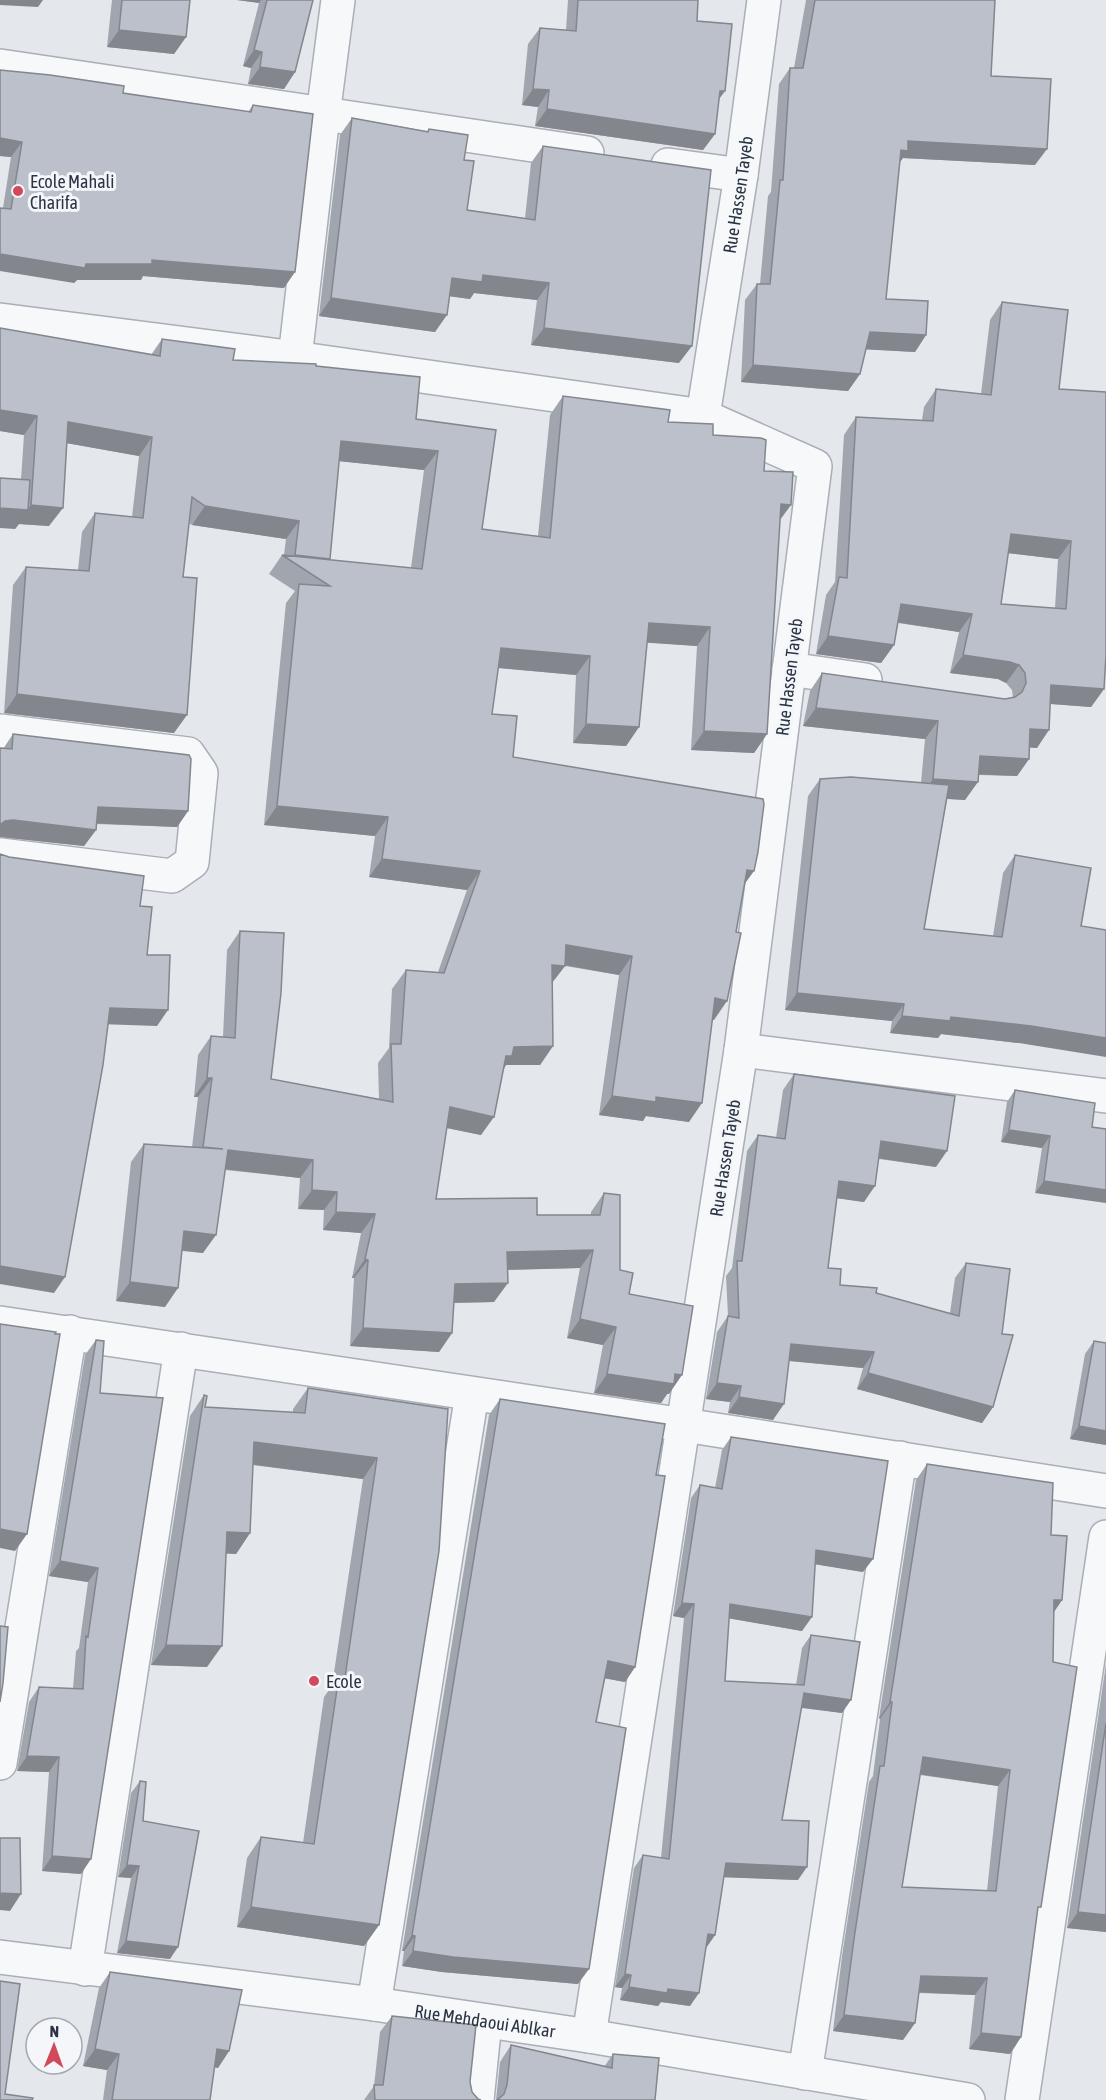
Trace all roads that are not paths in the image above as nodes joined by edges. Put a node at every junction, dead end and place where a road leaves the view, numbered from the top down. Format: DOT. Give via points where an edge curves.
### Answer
graph roads {
  1 [pos="338,0"];
  2 [pos="764,0"];
  3 [pos="0,66"];
  4 [pos="323,115"];
  5 [pos="741,175"];
  6 [pos="0,320"];
  7 [pos="295,358"];
  8 [pos="703,416"];
  9 [pos="789,669"];
  10 [pos="892,684"];
  11 [pos="0,730"];
  12 [pos="0,855"];
  13 [pos="741,1050"];
  14 [pos="1106,1096"];
  15 [pos="0,1323"];
  16 [pos="70,1332"];
  17 [pos="181,1349"];
  18 [pos="472,1394"];
  19 [pos="684,1425"];
  20 [pos="900,1458"];
  21 [pos="1106,1491"];
  22 [pos="1106,1538"];
  23 [pos="0,1763"];
  24 [pos="0,1957"];
  25 [pos="86,1968"];
  26 [pos="374,2004"];
  27 [pos="484,2021"];
  28 [pos="590,2036"];
  29 [pos="805,2073"];
  30 [pos="477,2100"];
  31 [pos="968,2100"];
  32 [pos="1022,2100"];
  1 -- 4 [label="street"];
  2 -- 5 [label="street, Rue Hassen Tayeb"];
  3 -- 4 [label="street"];
  4 -- 5 [label="street"];
  4 -- 7 [label="street"];
  5 -- 8 [label="street, Rue Hassen Tayeb"];
  6 -- 7 [label="street"];
  7 -- 8 [label="street"];
  8 -- 9 [label="street, Rue Hassen Tayeb" via="815,466"];
  9 -- 10 [label="street"];
  9 -- 13 [label="street, Rue Hassen Tayeb"];
  11 -- 12 [label="street" via="188,754 201,773 192,862 172,876"];
  13 -- 14 [label="street"];
  13 -- 19 [label="street, Rue Hassen Tayeb"];
  15 -- 16 [label="street"];
  16 -- 17 [label="street"];
  16 -- 23 [label="street"];
  17 -- 18 [label="street"];
  17 -- 25 [label="street"];
  18 -- 19 [label="street"];
  18 -- 26 [label="street"];
  19 -- 20 [label="street"];
  19 -- 28 [label="street, Rue Hassen Tayeb"];
  20 -- 21 [label="street"];
  20 -- 29 [label="street"];
  22 -- 32 [label="street"];
  24 -- 25 [label="street, Rue Mehdaoui Ablkar"];
  25 -- 26 [label="street, Rue Mehdaoui Ablkar"];
  26 -- 27 [label="street, Rue Mehdaoui Ablkar"];
  27 -- 28 [label="street, Rue Mehdaoui Ablkar"];
  27 -- 30 [label="street"];
  28 -- 29 [label="street, Rue Mehdaoui Ablkar"];
  29 -- 31 [label="street, Rue Mehdaoui Ablkar"];
}
